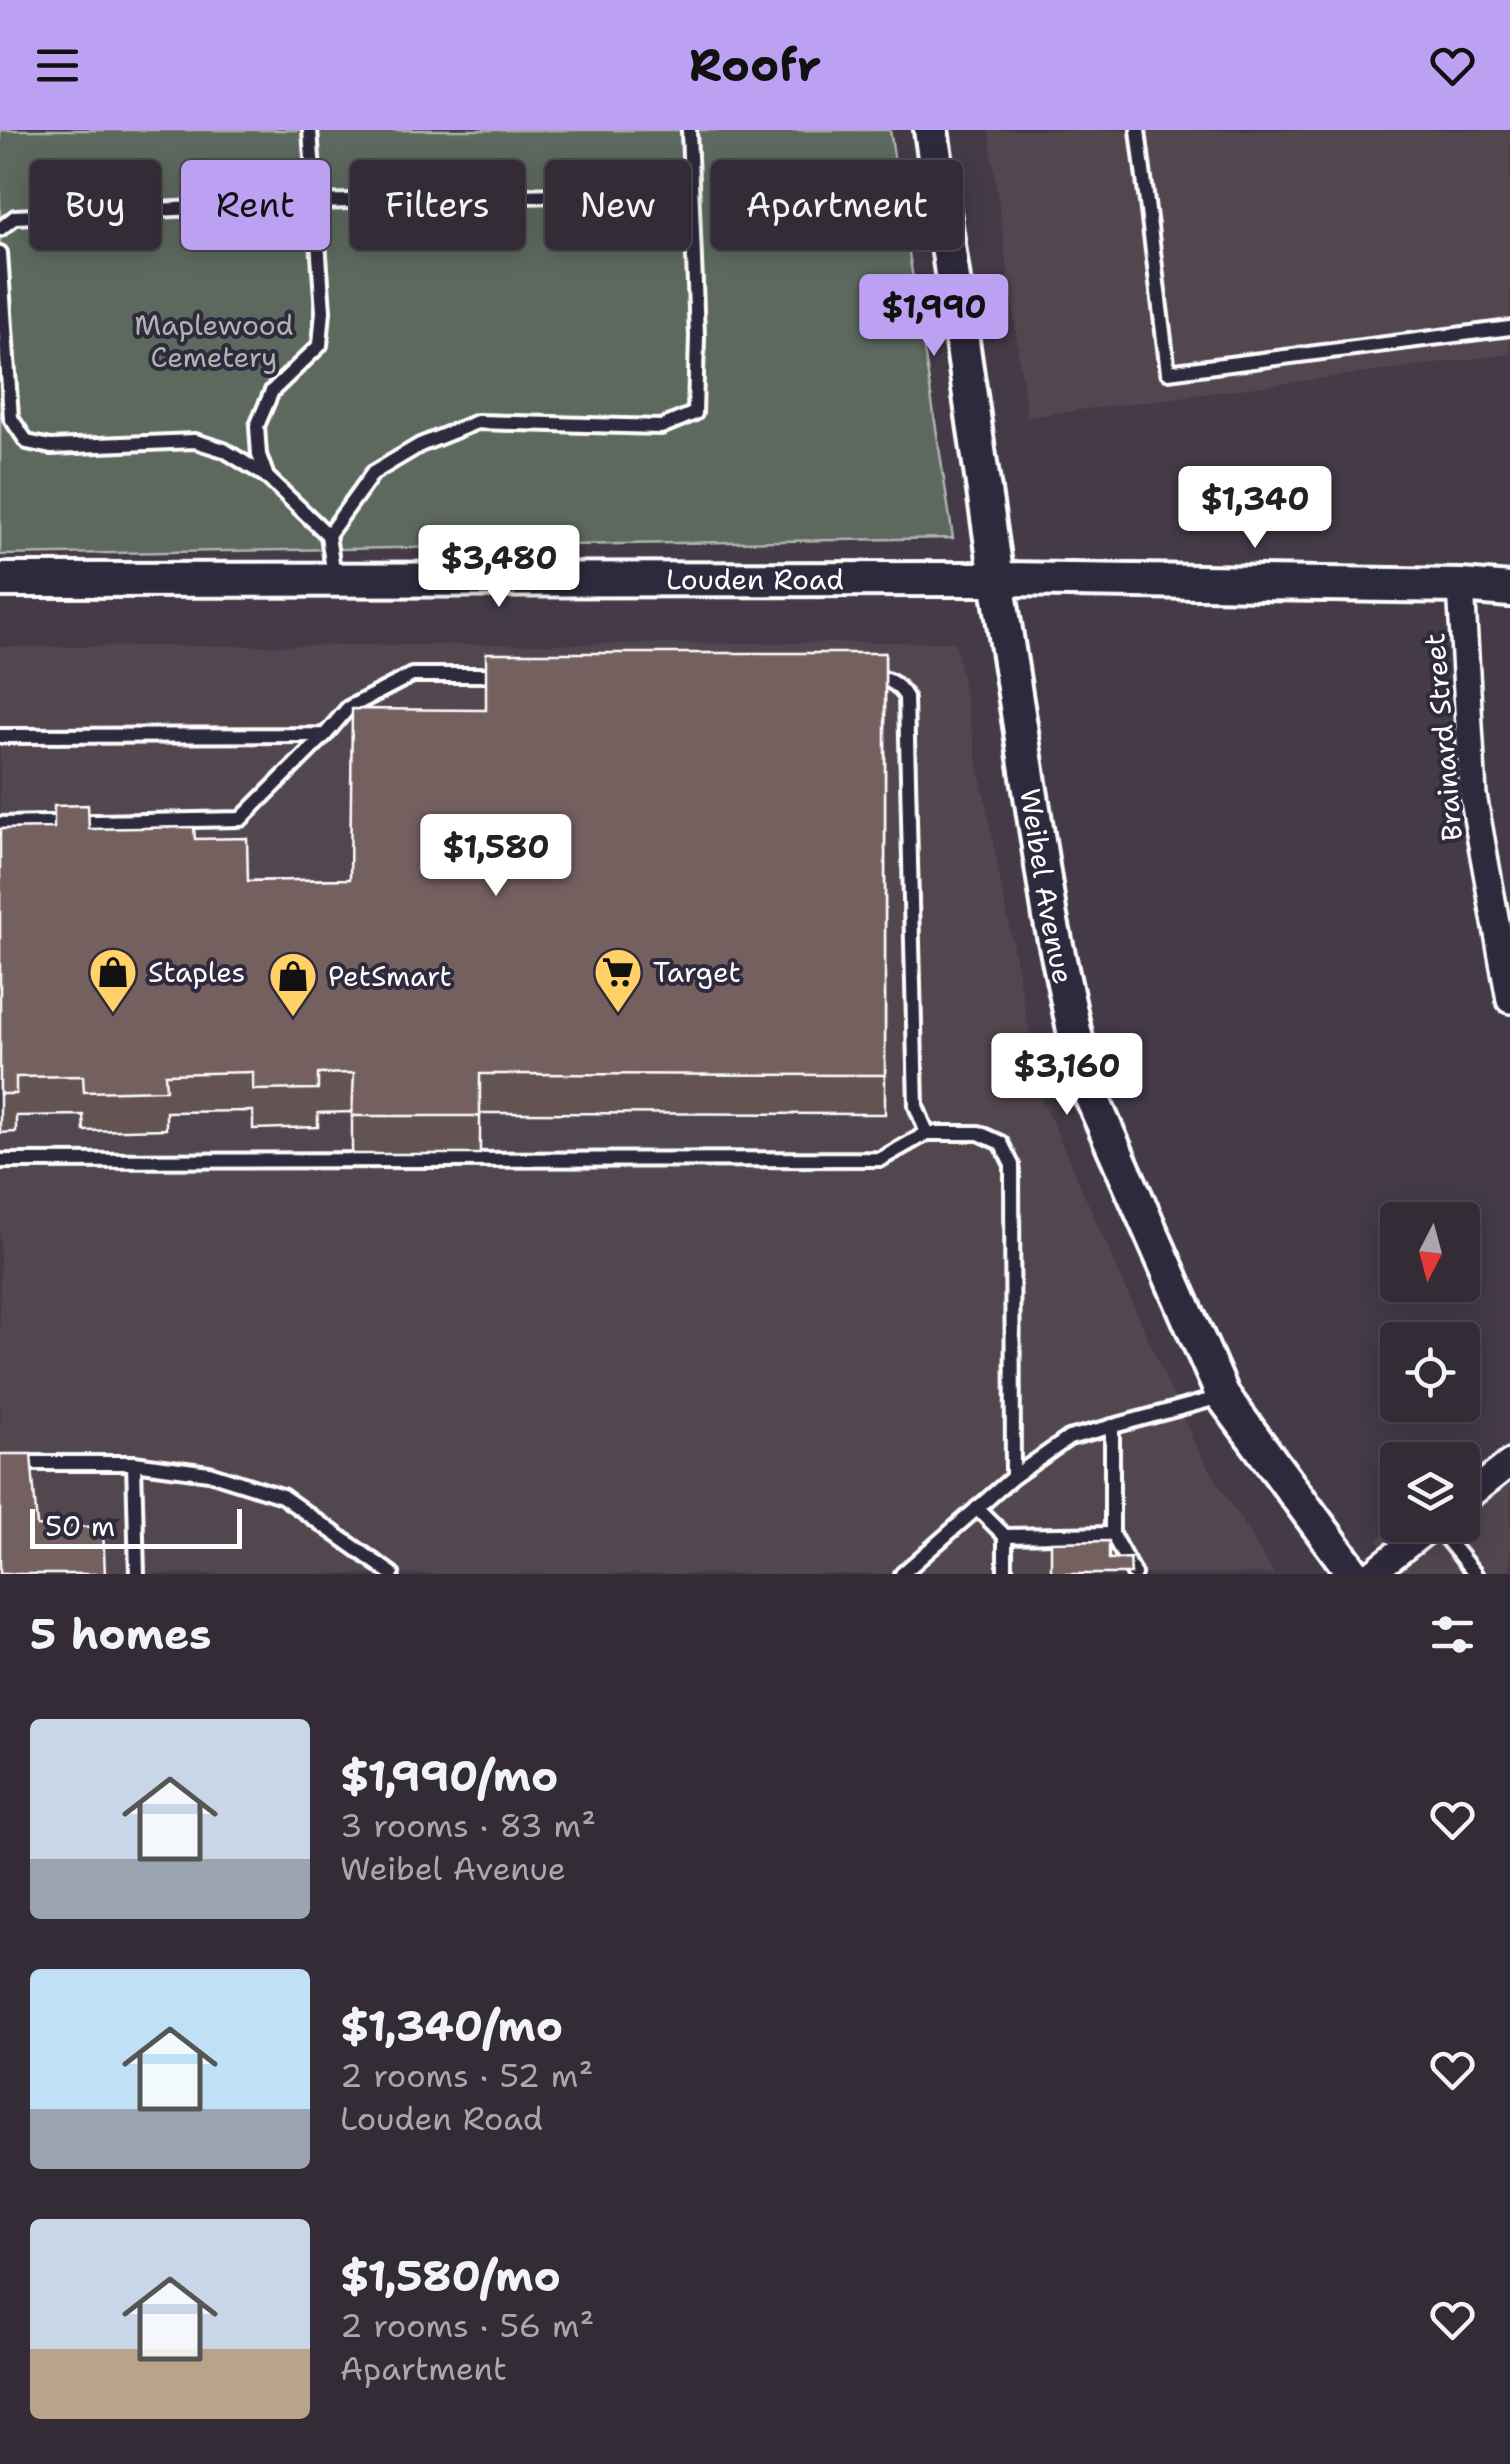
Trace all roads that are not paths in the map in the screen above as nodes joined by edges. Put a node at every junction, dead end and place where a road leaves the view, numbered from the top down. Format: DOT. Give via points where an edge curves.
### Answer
graph roads {
  1 [pos="310,130"];
  2 [pos="689,130"];
  3 [pos="931,130"];
  4 [pos="1138,130"];
  5 [pos="312,160"];
  6 [pos="690,160"];
  7 [pos="691,191"];
  8 [pos="545,195"];
  9 [pos="330,202"];
  10 [pos="181,209"];
  11 [pos="0,229"];
  12 [pos="319,250"];
  13 [pos="0,253"];
  14 [pos="1510,328"];
  15 [pos="267,476"];
  16 [pos="328,536"];
  17 [pos="997,578"];
  18 [pos="0,580"];
  19 [pos="334,580"];
  20 [pos="1461,586"];
  21 [pos="1510,590"];
  22 [pos="510,675"];
  23 [pos="864,678"];
  24 [pos="325,735"];
  25 [pos="0,736"];
  26 [pos="0,824"];
  27 [pos="1510,1000"];
  28 [pos="928,1133"];
  29 [pos="0,1161"];
  30 [pos="1224,1396"];
  31 [pos="1112,1426"];
  32 [pos="134,1463"];
  33 [pos="1510,1463"];
  34 [pos="0,1464"];
  35 [pos="1013,1477"];
  36 [pos="1480,1487"];
  37 [pos="978,1508"];
  38 [pos="1112,1534"];
  39 [pos="1005,1536"];
  40 [pos="1412,1542"];
  41 [pos="1448,1542"];
  42 [pos="137,1574"];
  43 [pos="392,1574"];
  44 [pos="902,1574"];
  45 [pos="1005,1574"];
  46 [pos="1134,1574"];
  47 [pos="1354,1574"];
  48 [pos="1371,1574"];
  49 [pos="1475,1574"];
  1 -- 5 [label="lane"];
  2 -- 6 [label="lane"];
  3 -- 17 [label="street, Weibel Avenue"];
  4 -- 14 [label="lane" via="1168,372"];
  7 -- 16 [label="lane" via="694,414 662,427 476,422 420,444 374,473"];
  8 -- 9 [label="lane"];
  10 -- 11 [label="lane" via="15,217"];
  12 -- 15 [label="lane" via="320,344 272,392 257,426"];
  13 -- 15 [label="lane" via="11,418 27,442 195,442 224,450"];
  15 -- 16 [label="lane"];
  16 -- 19 [label="lane"];
  17 -- 19 [label="street, Louden Road"];
  17 -- 20 [label="street, Louden Road"];
  17 -- 30 [label="street, Weibel Avenue" via="1050,917 1085,1082"];
  18 -- 19 [label="street, Louden Road"];
  20 -- 21 [label="street, Louden Road"];
  20 -- 27 [label="street, Brainard Street" via="1473,795"];
  22 -- 24 [label="lane" via="412,675 348,708"];
  23 -- 28 [label="lane" via="883,678 906,697 916,1106"];
  24 -- 25 [label="lane"];
  24 -- 26 [label="lane" via="242,819"];
  28 -- 29 [label="lane" via="881,1160"];
  28 -- 35 [label="lane" via="979,1133 1002,1143 1012,1164"];
  30 -- 31 [label="lane"];
  30 -- 47 [label="street, Weibel Avenue"];
  31 -- 35 [label="lane" via="1068,1438"];
  31 -- 38 [label="lane"];
  32 -- 34 [label="lane"];
  32 -- 42 [label="lane"];
  32 -- 43 [label="lane" via="210,1473 282,1496"];
  33 -- 36 [label="street"];
  35 -- 37 [label="lane"];
  37 -- 39 [label="lane"];
  37 -- 44 [label="lane"];
  38 -- 39 [label="lane"];
  38 -- 46 [label="lane"];
  39 -- 45 [label="lane"];
  40 -- 48 [label="street"];
  41 -- 49 [label="lane"];
}
